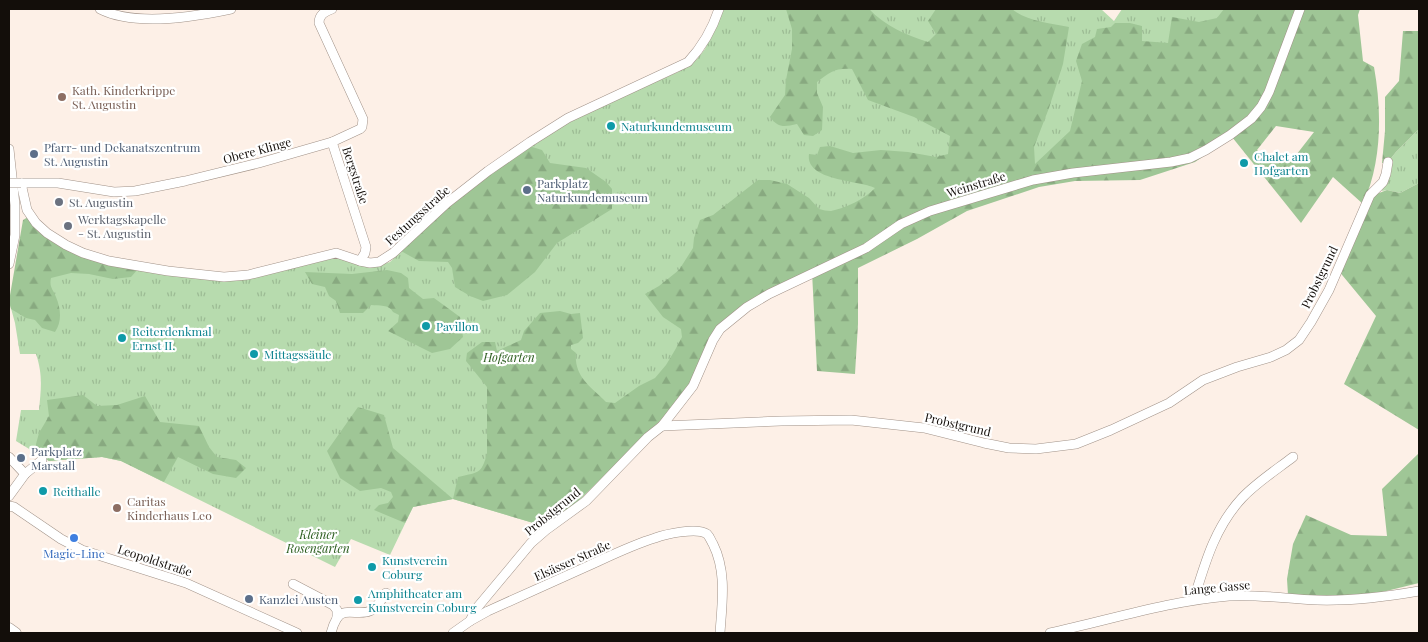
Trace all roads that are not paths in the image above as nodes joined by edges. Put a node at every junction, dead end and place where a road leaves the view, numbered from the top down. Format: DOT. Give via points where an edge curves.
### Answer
graph roads {
  1 [pos="100,9"];
  2 [pos="231,9"];
  3 [pos="332,9"];
  4 [pos="719,9"];
  5 [pos="1300,9"];
  6 [pos="332,142"];
  7 [pos="9,149"];
  8 [pos="1388,162"];
  9 [pos="9,183"];
  10 [pos="21,183"];
  11 [pos="360,261"];
  12 [pos="9,264"];
  13 [pos="662,426"];
  14 [pos="1293,457"];
  15 [pos="10,460"];
  16 [pos="42,460"];
  17 [pos="25,474"];
  18 [pos="9,496"];
  19 [pos="9,506"];
  20 [pos="293,584"];
  21 [pos="1419,591"];
  22 [pos="386,594"];
  23 [pos="1194,599"];
  24 [pos="337,618"];
  25 [pos="470,621"];
  26 [pos="9,628"];
  27 [pos="16,633"];
  28 [pos="297,633"];
  29 [pos="330,633"];
  30 [pos="453,633"];
  31 [pos="720,633"];
  32 [pos="1050,633"];
  1 -- 2 [label="street" via="128,18 160,19"];
  3 -- 6 [label="street, Bergstraße" via="320,16 319,23 363,119 360,129"];
  4 -- 11 [label="street, Festungsstraße" via="700,49 688,62 560,123 481,176 383,261"];
  5 -- 13 [label="street, Weinstraße" via="1270,92 1250,119 1230,135 1190,158 1033,180 930,211 901,224 866,248 769,294 732,318 713,340 693,386"];
  6 -- 10 [label="street, Obere Klinge" via="259,163 135,191 102,191 58,183"];
  6 -- 11 [label="street, Bergstraße" via="366,247"];
  7 -- 12 [label="street" via="15,205 15,235"];
  8 -- 13 [label="street, Probstgrund" via="1383,182 1370,195 1329,290 1299,340 1271,357 1204,380 1169,403 1076,444 1036,449 1009,448 924,428 851,420"];
  9 -- 10 [label="street, Obere Klinge, bridge"];
  10 -- 11 [label="street, Festungsstraße" via="28,210 36,223 66,245 109,261 224,277 248,275 336,253"];
  13 -- 25 [label="street, Probstgrund" via="586,501 531,543 476,609"];
  14 -- 23 [label="street" via="1242,498 1233,510 1212,544"];
  15 -- 17 [label="street"];
  16 -- 17 [label="street"];
  17 -- 18 [label="street"];
  19 -- 28 [label="street, Leopoldstraße" via="82,550 186,582"];
  20 -- 24 [label="street" via="332,604"];
  21 -- 23 [label="street, Lange Gasse" via="1344,600 1244,595"];
  22 -- 24 [label="street" via="378,606 369,611 344,612"];
  23 -- 32 [label="street, Lange Gasse"];
  24 -- 29 [label="street"];
  25 -- 30 [label="street, Elsässer Straße"];
  25 -- 31 [label="street, Elsässer Straße" via="653,538 679,532 702,532 718,554 722,573"];
  26 -- 27 [label="street"];
}
